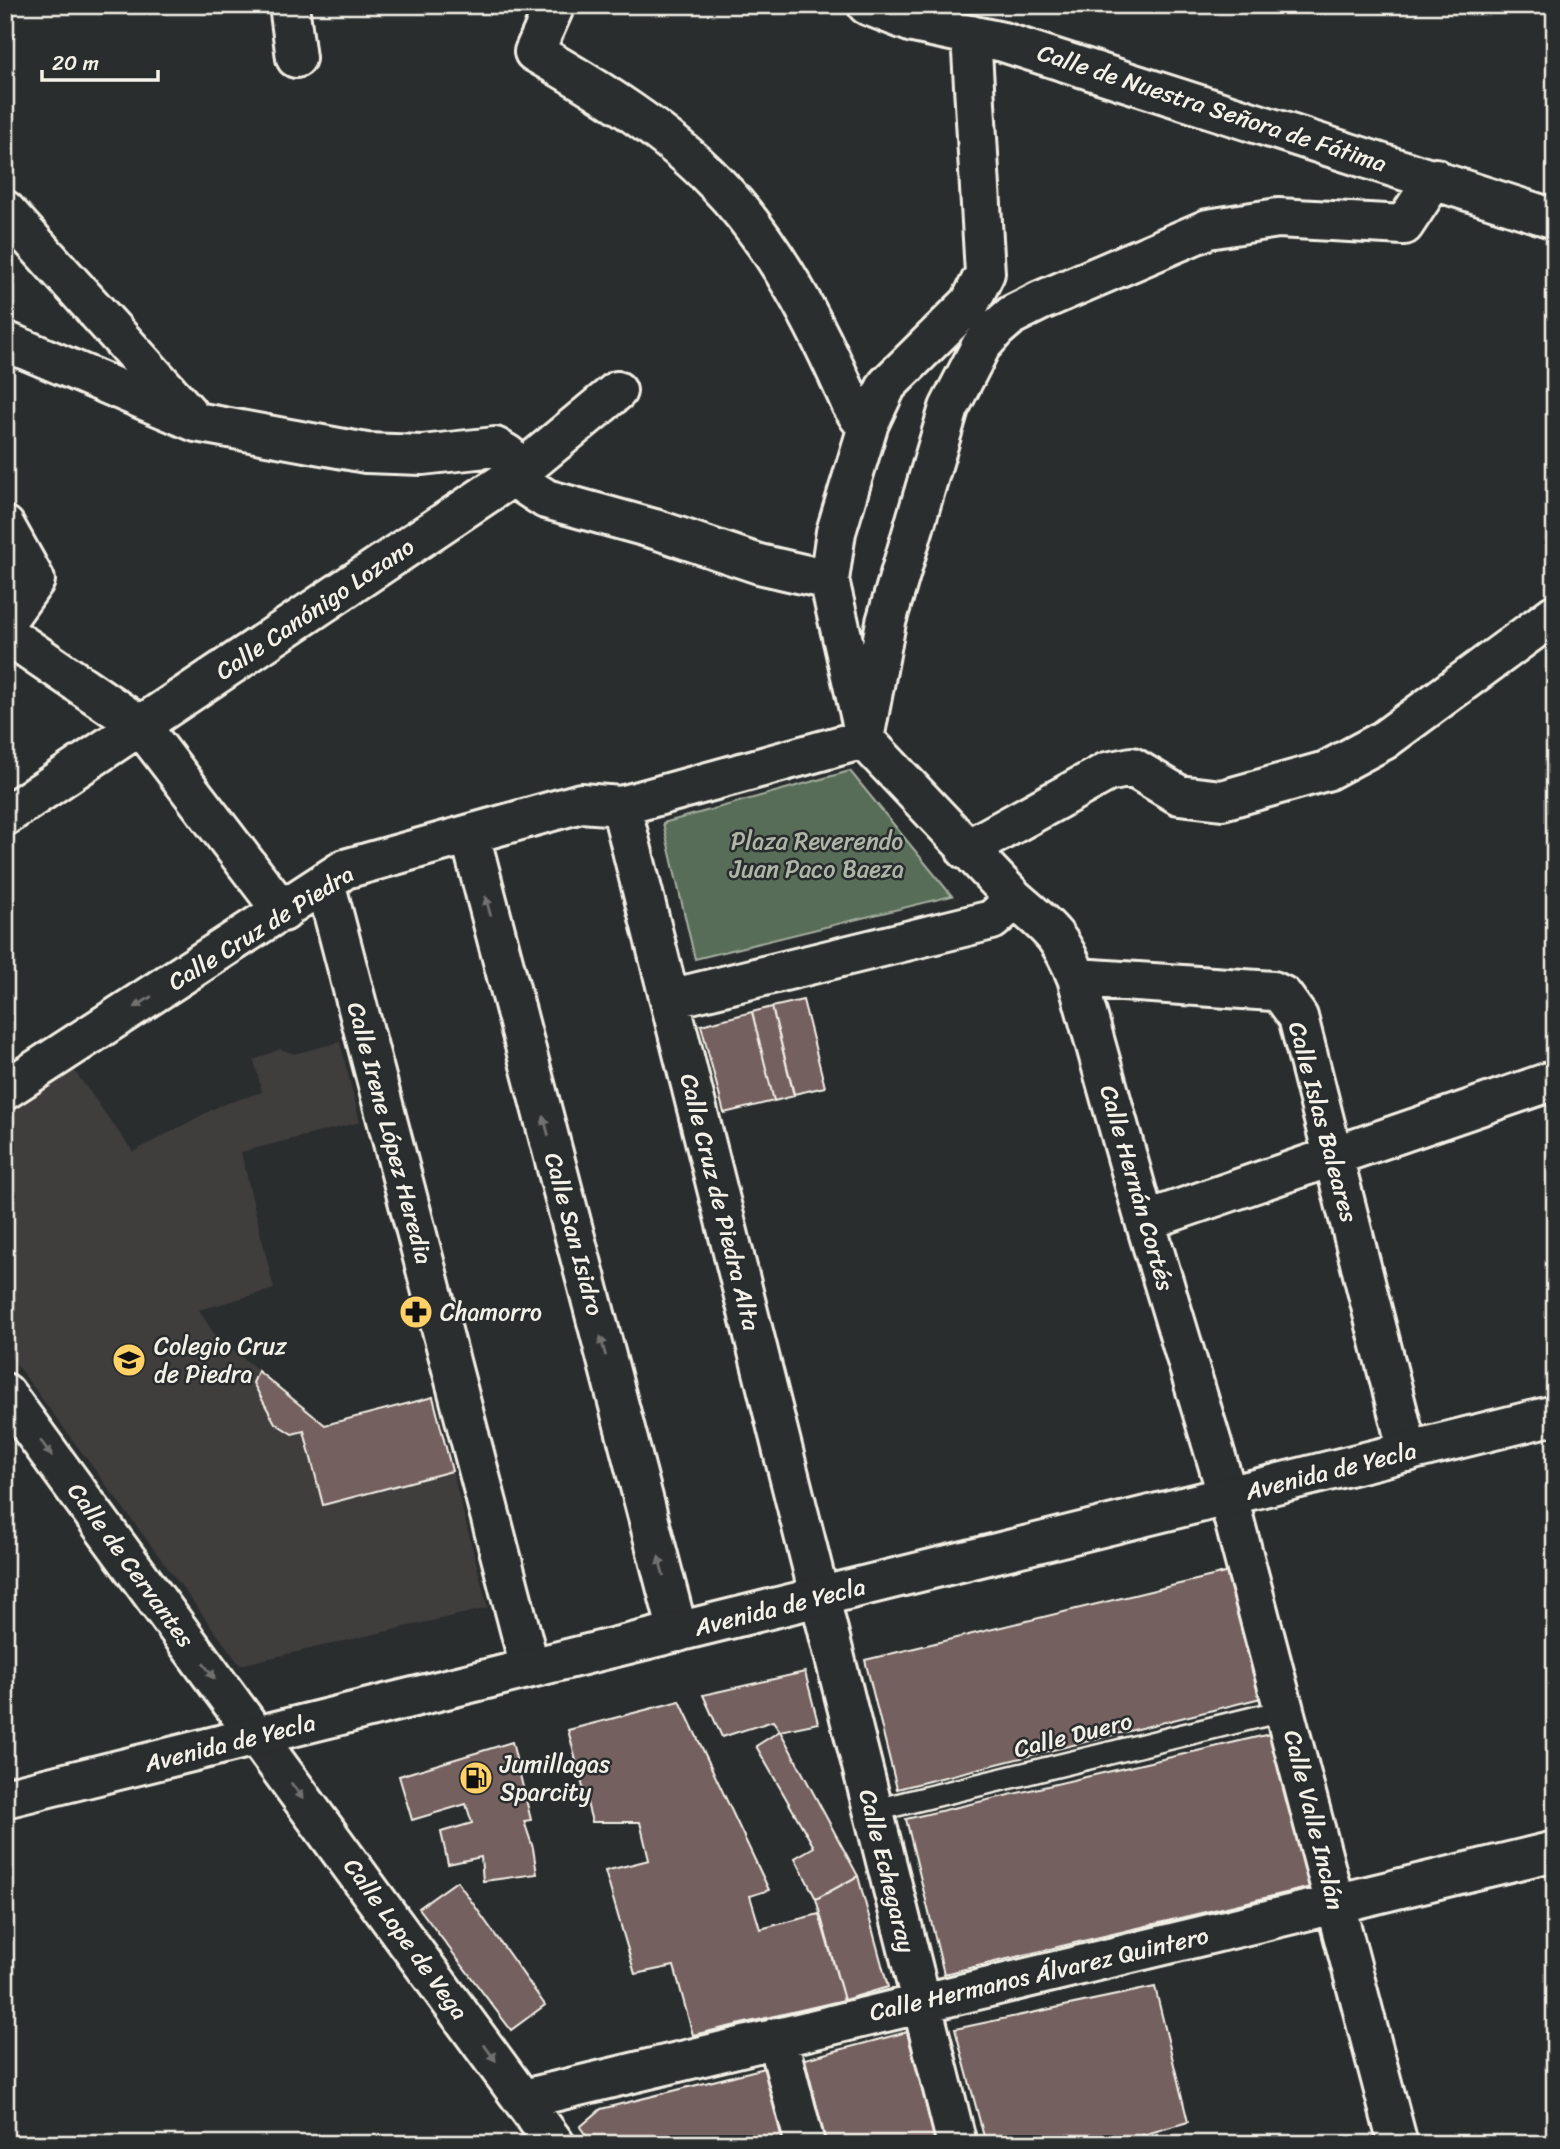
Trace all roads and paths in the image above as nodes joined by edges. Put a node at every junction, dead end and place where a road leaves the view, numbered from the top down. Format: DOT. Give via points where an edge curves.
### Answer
graph roads {
  1 [pos="289,5"];
  2 [pos="555,5"];
  3 [pos="867,5"];
  4 [pos="971,36"];
  5 [pos="296,58"];
  6 [pos="1435,178"];
  7 [pos="5,210"];
  8 [pos="1555,219"];
  9 [pos="5,341"];
  10 [pos="617,391"];
  11 [pos="196,422"];
  12 [pos="869,424"];
  13 [pos="518,473"];
  14 [pos="5,526"];
  15 [pos="830,580"];
  16 [pos="1555,614"];
  17 [pos="5,622"];
  18 [pos="5,633"];
  19 [pos="141,726"];
  20 [pos="864,737"];
  21 [pos="621,806"];
  22 [pos="5,816"];
  23 [pos="470,835"];
  24 [pos="966,850"];
  25 [pos="325,882"];
  26 [pos="1015,899"];
  27 [pos="283,912"];
  28 [pos="1077,978"];
  29 [pos="670,999"];
  30 [pos="1555,1080"];
  31 [pos="5,1090"];
  32 [pos="1332,1157"];
  33 [pos="1145,1221"];
  34 [pos="5,1393"];
  35 [pos="1555,1415"];
  36 [pos="1408,1452"];
  37 [pos="1228,1497"];
  38 [pos="818,1598"];
  39 [pos="678,1632"];
  40 [pos="530,1668"];
  41 [pos="1286,1710"];
  42 [pos="257,1736"];
  43 [pos="5,1798"];
  44 [pos="872,1811"];
  45 [pos="1555,1851"];
  46 [pos="1336,1903"];
  47 [pos="920,2003"];
  48 [pos="777,2037"];
  49 [pos="524,2099"];
  50 [pos="555,2144"];
  51 [pos="806,2144"];
  52 [pos="957,2144"];
  53 [pos="1398,2144"];
  1 -- 5 [label="street"];
  2 -- 12 [label="street" via="534,52 604,93 716,183 788,278 851,404"];
  3 -- 4 [label="street, Calle de Nuestra Señora de Fátima" via="913,23"];
  4 -- 6 [label="street, Calle de Nuestra Señora de Fátima" via="1003,41"];
  4 -- 12 [label="street" via="985,273 971,303 887,385"];
  6 -- 8 [label="street, Calle de Nuestra Señora de Fátima"];
  6 -- 20 [label="street" via="1404,225 1278,218 1208,229 1040,301 998,328 981,346 949,408 886,622"];
  7 -- 11 [label="street"];
  9 -- 11 [label="street"];
  10 -- 13 [label="street, Calle Canónigo Lozano"];
  11 -- 13 [label="street" via="366,453 422,455 495,447 508,455"];
  12 -- 15 [label="street" via="836,532"];
  13 -- 15 [label="street" via="526,486 546,499 759,564"];
  13 -- 19 [label="street, Calle Canónigo Lozano"];
  14 -- 17 [label="street" via="36,580"];
  15 -- 20 [label="street"];
  16 -- 24 [label="street" via="1384,740 1326,771 1222,800 1179,795 1142,771 1121,768"];
  18 -- 19 [label="street"];
  19 -- 22 [label="street, Calle Canónigo Lozano"];
  19 -- 27 [label="street"];
  20 -- 21 [label="street"];
  20 -- 24 [label="street"];
  21 -- 23 [label="street, Calle Cruz de Piedra" via="580,803"];
  21 -- 29 [label="street, Calle Cruz de Piedra Alta"];
  23 -- 25 [label="street, Calle Cruz de Piedra" via="345,869"];
  39 -- 23 [label="street, Calle San Isidro, one-way"];
  24 -- 26 [label="street"];
  25 -- 27 [label="street, Calle Cruz de Piedra"];
  25 -- 40 [label="street, Calle Irene López Heredia"];
  26 -- 28 [label="street, Calle Hernán Cortés" via="1059,938"];
  26 -- 29 [label="street" via="992,920"];
  27 -- 31 [label="street, Calle Cruz de Piedra, one-way"];
  28 -- 32 [label="street, Calle Islas Baleares" via="1273,991 1283,996 1298,1017"];
  28 -- 33 [label="street, Calle Hernán Cortés"];
  29 -- 38 [label="street, Calle Cruz de Piedra Alta"];
  30 -- 32 [label="street"];
  32 -- 33 [label="street"];
  32 -- 36 [label="street, Calle Islas Baleares"];
  33 -- 37 [label="street, Calle Hernán Cortés"];
  34 -- 42 [label="street, Calle de Cervantes, one-way"];
  35 -- 36 [label="street, Avenida de Yecla"];
  36 -- 37 [label="street, Avenida de Yecla"];
  37 -- 38 [label="street, Avenida de Yecla"];
  37 -- 41 [label="street, Calle Valle Inclán"];
  38 -- 39 [label="street, Avenida de Yecla"];
  38 -- 44 [label="street, Calle Echegaray"];
  39 -- 40 [label="street, Avenida de Yecla"];
  40 -- 42 [label="street, Avenida de Yecla"];
  41 -- 44 [label="lane, Calle Duero"];
  41 -- 46 [label="street, Calle Valle Inclán"];
  42 -- 43 [label="street, Avenida de Yecla"];
  42 -- 49 [label="street, Calle Lope de Vega, one-way"];
  44 -- 47 [label="street, Calle Echegaray"];
  45 -- 46 [label="street, Calle Hermanos Álvarez Quintero"];
  46 -- 47 [label="street, Calle Hermanos Álvarez Quintero"];
  46 -- 53 [label="street, Calle Valle Inclán"];
  47 -- 48 [label="street, Calle Hermanos Álvarez Quintero"];
  47 -- 52 [label="street, Calle Echegaray"];
  48 -- 49 [label="street, Calle Hermanos Álvarez Quintero"];
  48 -- 51 [label="street"];
  49 -- 50 [label="street, Calle Lope de Vega"];
}
